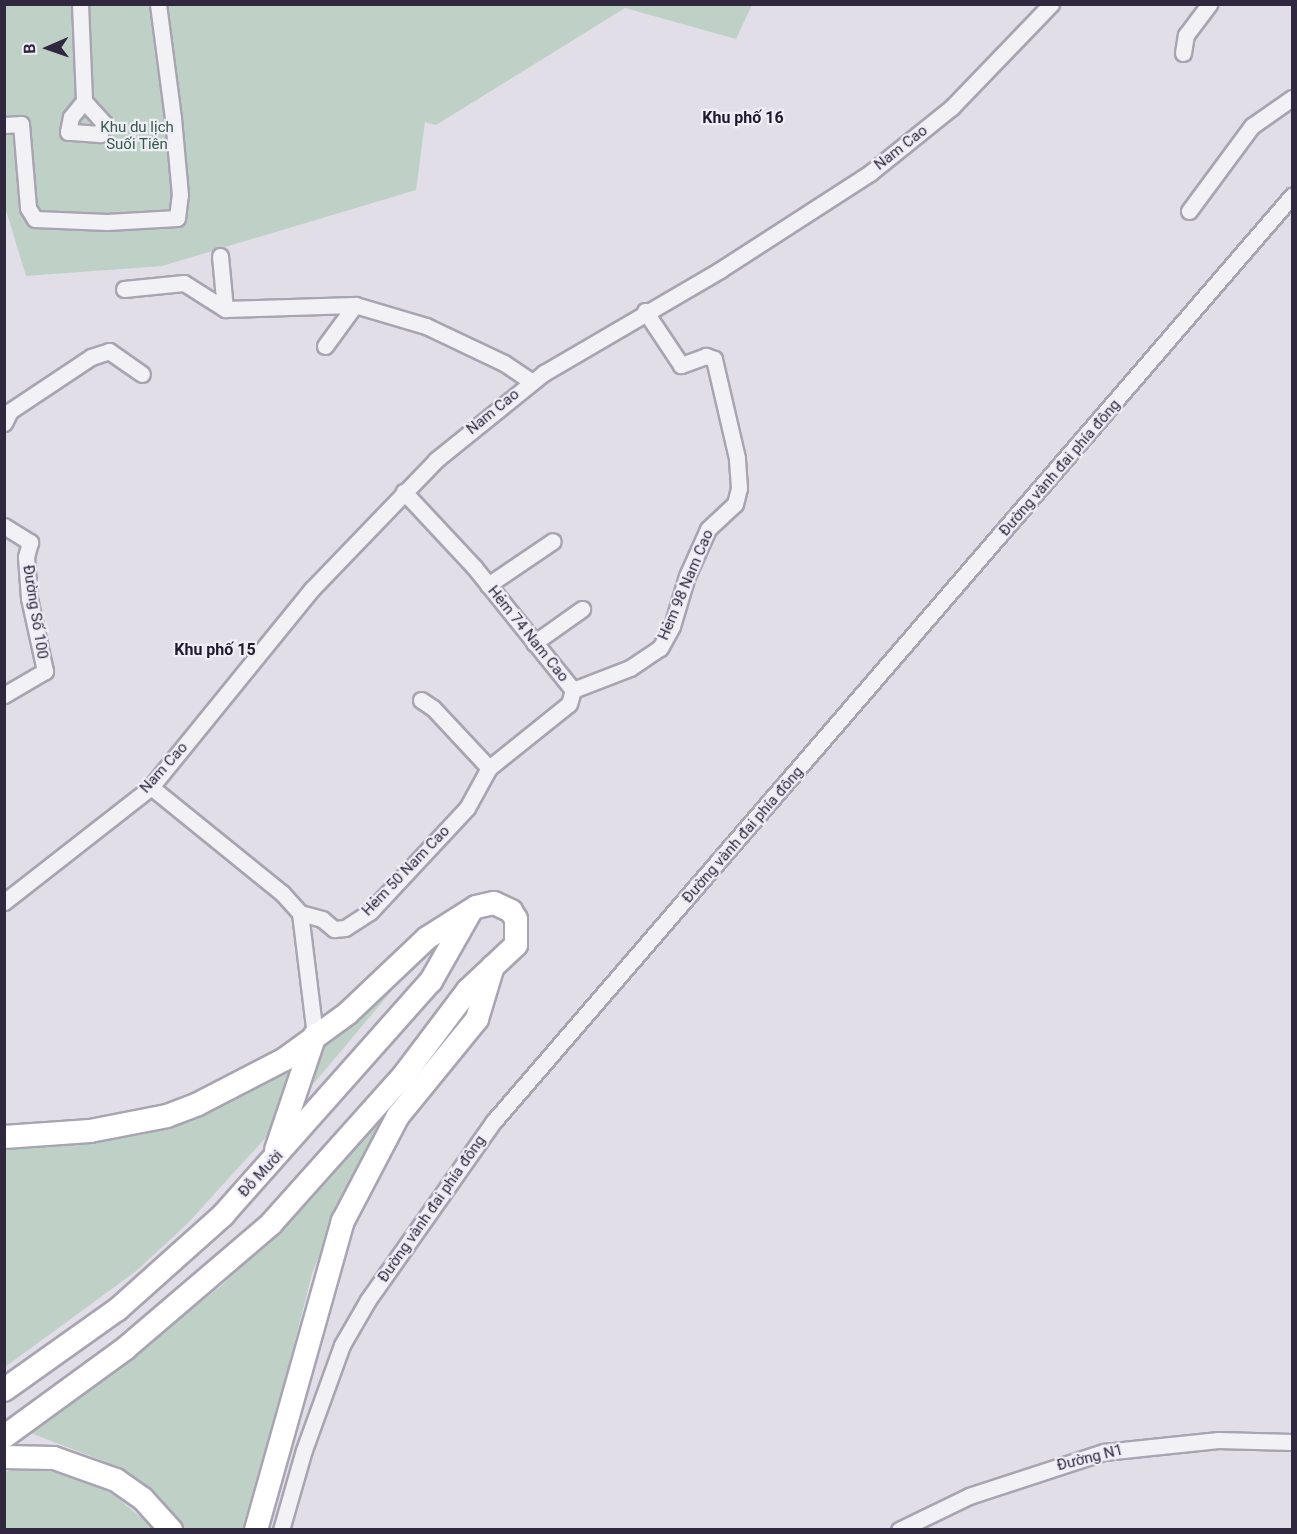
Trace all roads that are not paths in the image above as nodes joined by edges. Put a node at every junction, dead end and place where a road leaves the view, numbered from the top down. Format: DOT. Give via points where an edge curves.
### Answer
graph roads {
  1 [pos="80,4"];
  2 [pos="158,4"];
  3 [pos="1052,4"];
  4 [pos="1209,4"];
  5 [pos="1183,54"];
  6 [pos="1293,98"];
  7 [pos="84,101"];
  8 [pos="4,125"];
  9 [pos="1293,196"];
  10 [pos="1190,211"];
  11 [pos="220,256"];
  12 [pos="124,289"];
  13 [pos="355,305"];
  14 [pos="225,309"];
  15 [pos="645,311"];
  16 [pos="325,346"];
  17 [pos="142,374"];
  18 [pos="532,382"];
  19 [pos="4,423"];
  20 [pos="404,492"];
  21 [pos="4,526"];
  22 [pos="553,541"];
  23 [pos="488,585"];
  24 [pos="582,609"];
  25 [pos="534,643"];
  26 [pos="573,690"];
  27 [pos="4,695"];
  28 [pos="421,700"];
  29 [pos="489,768"];
  30 [pos="151,787"];
  31 [pos="4,902"];
  32 [pos="300,913"];
  33 [pos="469,913"];
  34 [pos="448,925"];
  35 [pos="493,966"];
  36 [pos="432,1033"];
  37 [pos="315,1035"];
  38 [pos="4,1130"];
  39 [pos="282,1133"];
  40 [pos="4,1137"];
  41 [pos="269,1166"];
  42 [pos="4,1376"];
  43 [pos="4,1390"];
  44 [pos="4,1422"];
  45 [pos="4,1437"];
  46 [pos="1293,1442"];
  47 [pos="4,1457"];
  48 [pos="171,1530"];
  49 [pos="256,1530"];
  50 [pos="282,1530"];
  51 [pos="898,1530"];
  1 -- 7 [label="street"];
  2 -- 8 [label="street" via="180,195 177,218 107,222 35,219 28,208 21,124"];
  3 -- 15 [label="street, Nam Cao" via="952,107 870,172 720,270"];
  4 -- 5 [label="street" via="1186,34"];
  6 -- 10 [label="street" via="1252,126"];
  9 -- 50 [label="street, Đường vành đai phía đông" via="494,1121 368,1300 342,1345 304,1450"];
  11 -- 14 [label="street"];
  12 -- 14 [label="street" via="184,284"];
  13 -- 14 [label="street"];
  13 -- 16 [label="street"];
  13 -- 18 [label="street" via="426,326 504,363"];
  15 -- 18 [label="street, Nam Cao"];
  15 -- 26 [label="street, Hẻm 98 Nam Cao" via="681,365 706,357 714,359 739,488 735,504 708,529 660,648 630,668"];
  17 -- 19 [label="street" via="109,351 91,357 10,411"];
  18 -- 20 [label="street, Nam Cao" via="436,459"];
  20 -- 23 [label="street, Hẻm 74 Nam Cao"];
  20 -- 30 [label="street, Nam Cao" via="312,589"];
  21 -- 27 [label="street, Đường Số 100" via="30,542 26,557 29,598 45,671"];
  22 -- 23 [label="street"];
  23 -- 25 [label="street, Hẻm 74 Nam Cao"];
  24 -- 25 [label="street"];
  25 -- 26 [label="street, Hẻm 74 Nam Cao"];
  26 -- 29 [label="street, Hẻm 74 Nam Cao" via="569,704"];
  28 -- 29 [label="street"];
  29 -- 32 [label="street, Hẻm 50 Nam Cao" via="467,808 370,912 345,928 334,929 322,919"];
  30 -- 31 [label="street, Nam Cao"];
  30 -- 32 [label="street, Hẻm 50 Nam Cao"];
  32 -- 37 [label="street"];
  33 -- 34 [label="highway, Đỗ Mười"];
  33 -- 35 [label="highway, Đỗ Mười" via="494,903 516,918 516,945"];
  33 -- 41 [label="highway, Đỗ Mười" via="431,981"];
  34 -- 37 [label="highway" via="427,938 348,1013"];
  34 -- 39 [label="highway, Đỗ Mười" via="424,968"];
  35 -- 36 [label="highway, Đỗ Mười"];
  35 -- 49 [label="highway" via="477,1019 398,1116 343,1221"];
  36 -- 44 [label="highway, Đỗ Mười" via="224,1253 162,1307"];
  36 -- 45 [label="highway, Đỗ Mười" via="404,1075 302,1192 238,1256 126,1348"];
  37 -- 38 [label="highway" via="166,1106 90,1121"];
  37 -- 39 [label="highway"];
  37 -- 40 [label="highway" via="285,1059 235,1087 167,1116 61,1135"];
  39 -- 41 [label="highway"];
  39 -- 42 [label="highway, Đỗ Mười" via="143,1272 73,1329"];
  41 -- 43 [label="highway, Đỗ Mười" via="145,1287 78,1341"];
  46 -- 51 [label="street, Đường N1" via="1218,1440 1104,1452 969,1496"];
  47 -- 48 [label="highway" via="54,1458 105,1475 143,1499"];
}
